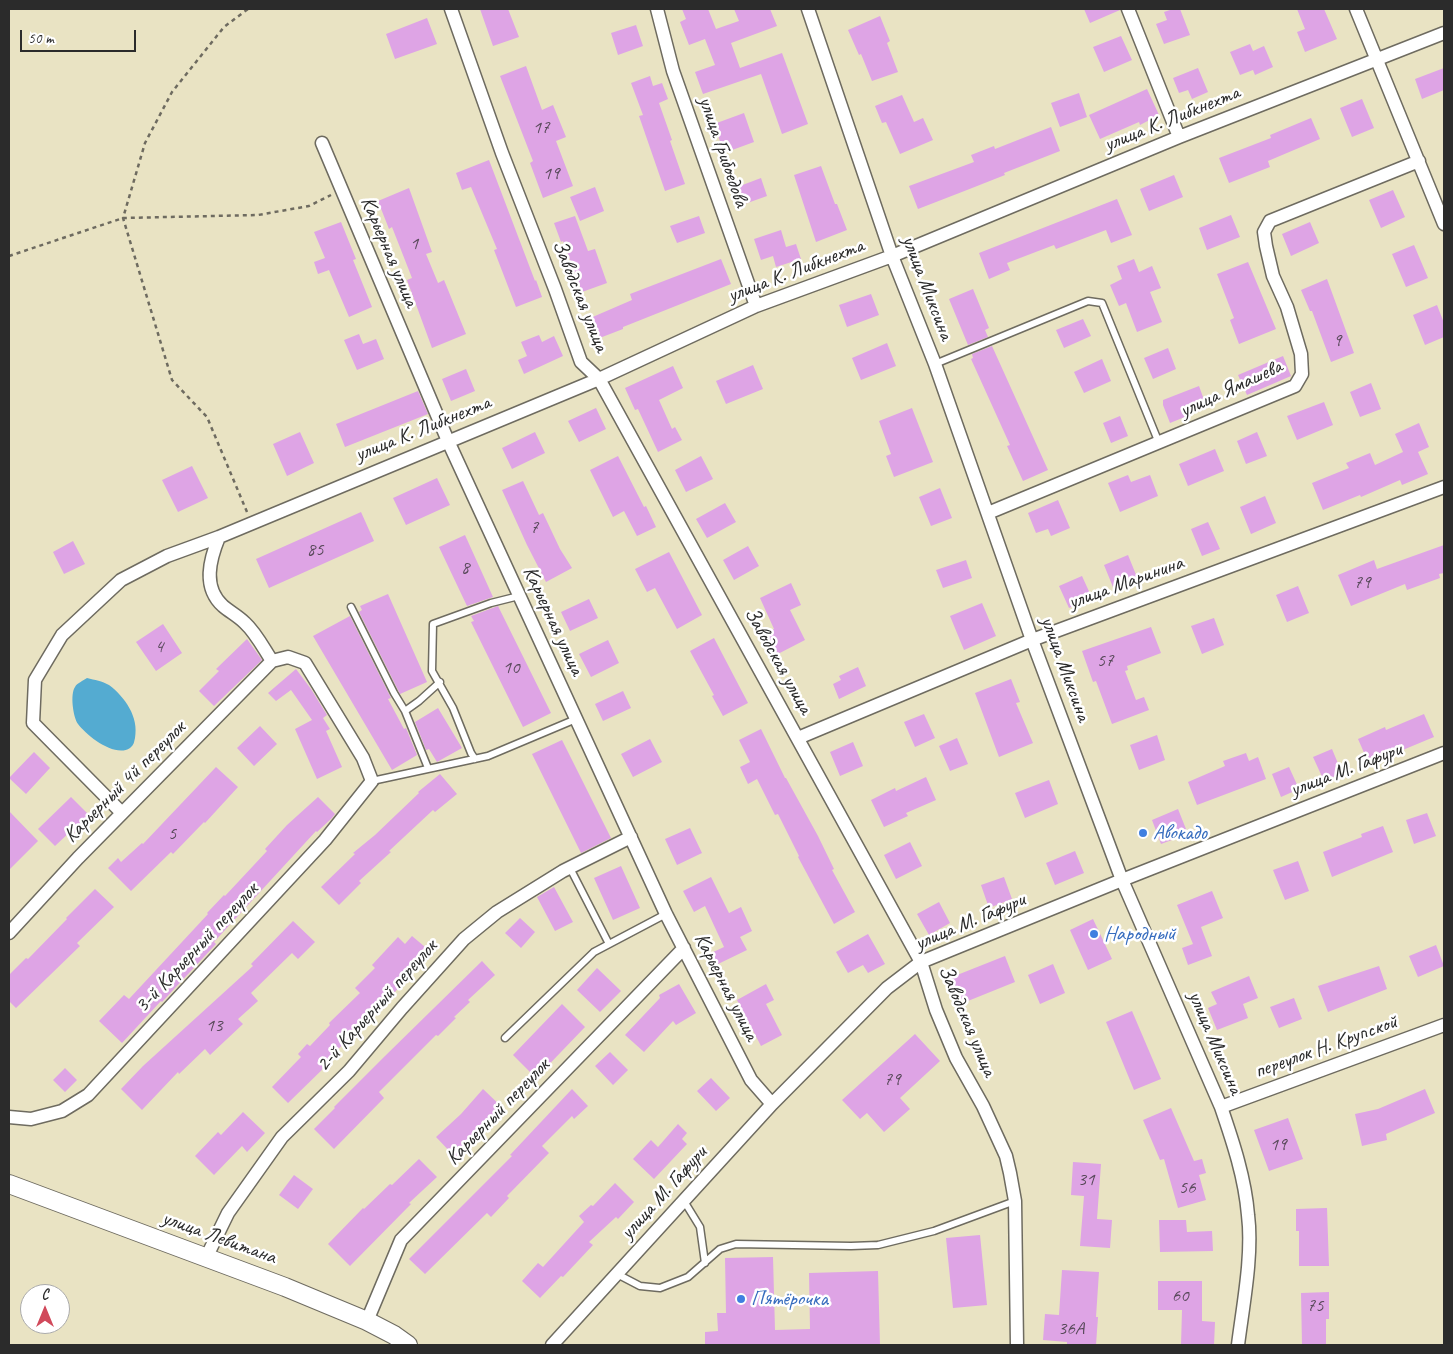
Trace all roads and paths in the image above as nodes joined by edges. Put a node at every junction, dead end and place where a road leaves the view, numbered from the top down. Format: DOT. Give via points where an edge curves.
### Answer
graph roads {
  1 [pos="248,9"];
  2 [pos="451,9"];
  3 [pos="657,9"];
  4 [pos="808,9"];
  5 [pos="1128,9"];
  6 [pos="1356,9"];
  7 [pos="1444,33"];
  8 [pos="1376,60"];
  9 [pos="1180,137"];
  10 [pos="322,143"];
  11 [pos="1419,161"];
  12 [pos="341,190"];
  13 [pos="123,218"];
  14 [pos="1444,224"];
  15 [pos="9,256"];
  16 [pos="892,256"];
  17 [pos="756,306"];
  18 [pos="935,364"];
  19 [pos="599,379"];
  20 [pos="448,441"];
  21 [pos="1159,443"];
  22 [pos="1444,486"];
  23 [pos="988,513"];
  24 [pos="251,522"];
  25 [pos="219,537"];
  26 [pos="520,596"];
  27 [pos="351,607"];
  28 [pos="1032,640"];
  29 [pos="272,661"];
  30 [pos="440,682"];
  31 [pos="405,711"];
  32 [pos="576,719"];
  33 [pos="798,738"];
  34 [pos="1444,753"];
  35 [pos="475,759"];
  36 [pos="428,768"];
  37 [pos="372,781"];
  38 [pos="122,812"];
  39 [pos="631,837"];
  40 [pos="570,868"];
  41 [pos="1122,880"];
  42 [pos="666,914"];
  43 [pos="9,933"];
  44 [pos="609,944"];
  45 [pos="684,948"];
  46 [pos="921,962"];
  47 [pos="1444,1025"];
  48 [pos="505,1038"];
  49 [pos="772,1104"];
  50 [pos="1221,1107"];
  51 [pos="9,1117"];
  52 [pos="9,1184"];
  53 [pos="684,1201"];
  54 [pos="1015,1201"];
  55 [pos="206,1258"];
  56 [pos="705,1263"];
  57 [pos="617,1274"];
  58 [pos="367,1321"];
  59 [pos="408,1345"];
  60 [pos="552,1345"];
  61 [pos="1017,1345"];
  62 [pos="1238,1345"];
  1 -- 13 [label="path" via="224,27 172,92 145,143"];
  2 -- 19 [label="street, Заводская улица" via="581,362"];
  3 -- 17 [label="street, улица Грибоедова" via="673,71"];
  4 -- 16 [label="street, улица Миксина"];
  5 -- 9 [label="street"];
  6 -- 8 [label="street"];
  7 -- 8 [label="street, улица К. Либкнехта"];
  8 -- 9 [label="street, улица К. Либкнехта"];
  8 -- 11 [label="street"];
  9 -- 16 [label="street, улица К. Либкнехта"];
  10 -- 12 [label="street, Карьерная улица"];
  11 -- 14 [label="street"];
  11 -- 21 [label="street, улица Ямашева" via="1270,221 1264,232 1266,246 1273,276 1287,307 1301,354 1302,374 1295,386"];
  12 -- 13 [label="path" via="310,206 258,215"];
  12 -- 20 [label="street, Карьерная улица"];
  13 -- 15 [label="path"];
  13 -- 24 [label="path" via="172,380 207,417"];
  16 -- 17 [label="street, улица К. Либкнехта"];
  16 -- 18 [label="street, улица Миксина"];
  17 -- 19 [label="street, улица К. Либкнехта"];
  18 -- 21 [label="lane" via="1088,302 1102,303"];
  18 -- 23 [label="street, улица Миксина"];
  19 -- 20 [label="street, улица К. Либкнехта"];
  19 -- 33 [label="street, Заводская улица"];
  20 -- 24 [label="street, улица К. Либкнехта"];
  20 -- 26 [label="street, Карьерная улица"];
  21 -- 23 [label="street, улица Ямашева"];
  22 -- 28 [label="street, улица Маринина"];
  23 -- 28 [label="street, улица Миксина"];
  24 -- 25 [label="street, улица К. Либкнехта"];
  25 -- 29 [label="street" via="210,568 213,592 246,624"];
  25 -- 38 [label="street, улица К. Либкнехта" via="167,556 122,580 62,634 36,680 33,723"];
  26 -- 30 [label="lane" via="433,624 432,671"];
  26 -- 32 [label="street, Карьерная улица"];
  27 -- 31 [label="lane"];
  28 -- 33 [label="street, улица Маринина"];
  28 -- 41 [label="street, улица Миксина"];
  29 -- 37 [label="street" via="288,657 305,663 363,758"];
  29 -- 38 [label="street, Карьерный 4й переулок"];
  30 -- 31 [label="lane"];
  30 -- 35 [label="lane"];
  31 -- 36 [label="lane"];
  32 -- 35 [label="lane"];
  32 -- 39 [label="street, Карьерная улица"];
  33 -- 46 [label="street, Заводская улица"];
  34 -- 41 [label="street, улица М. Гафури"];
  35 -- 36 [label="lane"];
  36 -- 37 [label="lane"];
  37 -- 51 [label="street, 3-й Карьерный переулок" via="325,840 88,1094 62,1111 31,1119"];
  38 -- 43 [label="street, Карьерный 4й переулок"];
  39 -- 40 [label="street, 2-й Карьерный переулок"];
  39 -- 42 [label="street, Карьерная улица"];
  40 -- 44 [label="lane"];
  40 -- 55 [label="street, 2-й Карьерный переулок" via="497,912 464,939 349,1071 282,1137 228,1213"];
  41 -- 46 [label="street, улица М. Гафури"];
  41 -- 50 [label="street, улица Миксина"];
  42 -- 44 [label="lane"];
  42 -- 45 [label="street, Карьерная улица"];
  44 -- 48 [label="lane" via="594,952"];
  45 -- 49 [label="street, Карьерная улица" via="751,1080"];
  45 -- 58 [label="street, Карьерный переулок" via="401,1240"];
  46 -- 49 [label="street, улица М. Гафури" via="888,988"];
  46 -- 54 [label="street, Заводская улица" via="956,1058 1006,1156"];
  47 -- 50 [label="street, переулок Н. Крупской"];
  49 -- 53 [label="street, улица М. Гафури"];
  50 -- 62 [label="street, улица Миксина" via="1244,1184 1249,1216 1249,1250"];
  52 -- 55 [label="main road, улица Левитана"];
  53 -- 56 [label="lane" via="700,1227"];
  53 -- 57 [label="street, улица М. Гафури"];
  54 -- 56 [label="lane" via="934,1231 878,1245 736,1244 720,1249"];
  54 -- 61 [label="street, Заводская улица"];
  55 -- 58 [label="main road, улица Левитана"];
  56 -- 57 [label="lane" via="688,1277 660,1288 640,1286"];
  57 -- 60 [label="street, улица М. Гафури"];
  58 -- 59 [label="main road, улица Левитана"];
}
